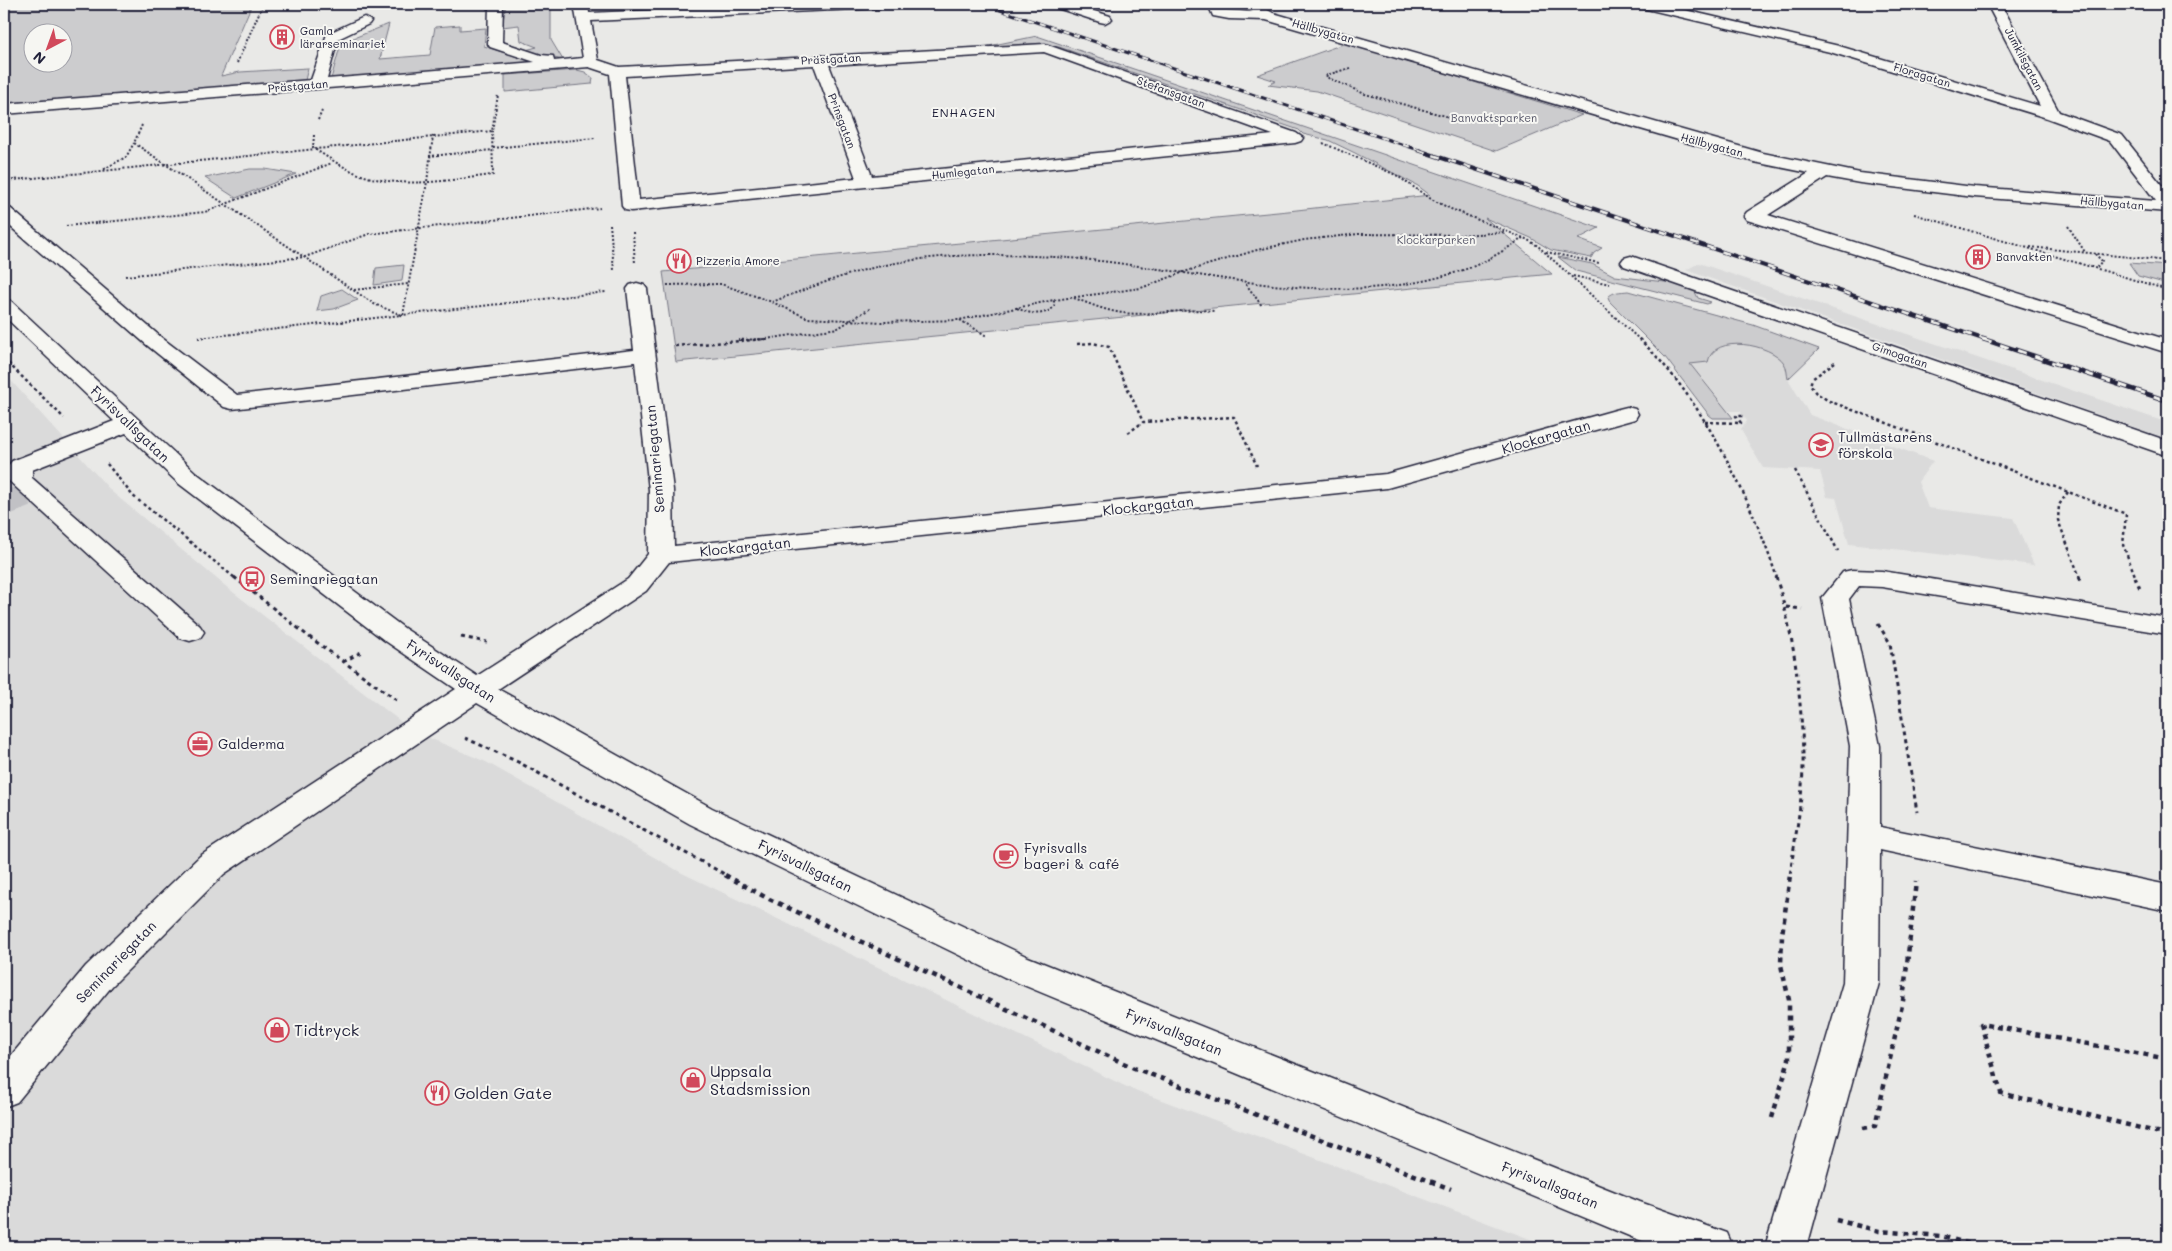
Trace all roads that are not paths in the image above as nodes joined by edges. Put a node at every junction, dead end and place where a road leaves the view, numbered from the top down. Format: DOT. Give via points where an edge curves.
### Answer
graph roads {
  1 [pos="496,4"];
  2 [pos="879,4"];
  3 [pos="1059,4"];
  4 [pos="1230,4"];
  5 [pos="1242,4"];
  6 [pos="1643,4"];
  7 [pos="1994,4"];
  8 [pos="582,10"];
  9 [pos="1268,16"];
  10 [pos="1105,19"];
  11 [pos="364,21"];
  12 [pos="1045,48"];
  13 [pos="818,59"];
  14 [pos="592,62"];
  15 [pos="617,72"];
  16 [pos="317,84"];
  17 [pos="4,109"];
  18 [pos="2053,114"];
  19 [pos="1295,138"];
  20 [pos="1824,170"];
  21 [pos="866,182"];
  22 [pos="2168,206"];
  23 [pos="4,212"];
  24 [pos="1631,262"];
  25 [pos="637,289"];
  26 [pos="4,305"];
  27 [pos="2168,347"];
  28 [pos="643,354"];
  29 [pos="1627,414"];
  30 [pos="130,423"];
  31 [pos="2168,449"];
  32 [pos="661,555"];
  33 [pos="2168,626"];
  34 [pos="190,632"];
  35 [pos="477,690"];
  36 [pos="1864,835"];
  37 [pos="2168,898"];
  38 [pos="4,1091"];
  39 [pos="1712,1247"];
  40 [pos="1786,1247"];
  1 -- 14 [label="street" via="495,44 540,59"];
  2 -- 8 [label="street"];
  3 -- 10 [label="street"];
  4 -- 9 [label="street, Hällbygatan" via="1217,9 1218,13"];
  5 -- 9 [label="street, Hällbygatan" via="1257,8"];
  6 -- 18 [label="street, Floragatan" via="1834,49"];
  7 -- 18 [label="street, Jumkilsgatan"];
  8 -- 14 [label="street"];
  9 -- 20 [label="street, Hällbygatan" via="1760,158"];
  11 -- 16 [label="street" via="332,37"];
  12 -- 13 [label="street, Prästgatan"];
  12 -- 19 [label="street, Stefansgatan"];
  13 -- 15 [label="street, Prästgatan"];
  13 -- 21 [label="street, Prinsgatan"];
  14 -- 15 [label="street"];
  14 -- 16 [label="street, Prästgatan" via="374,83"];
  15 -- 21 [label="street, Humlegatan" via="631,206"];
  16 -- 17 [label="street, Prästgatan" via="27,111"];
  18 -- 22 [label="street, Floragatan" via="2116,138"];
  19 -- 21 [label="street, Humlegatan"];
  20 -- 22 [label="street, Hällbygatan" via="1860,178 1974,192"];
  20 -- 27 [label="street" via="1753,216"];
  23 -- 28 [label="street" via="155,342 232,402 388,394"];
  24 -- 31 [label="street, Gimogatan"];
  25 -- 28 [label="street, Seminariegatan"];
  26 -- 30 [label="street, Fyrisvallsgatan"];
  28 -- 32 [label="street, Seminariegatan" via="661,490"];
  29 -- 32 [label="street, Klockargatan" via="1387,481"];
  30 -- 34 [label="street" via="20,466 20,480"];
  30 -- 35 [label="street, Fyrisvallsgatan" via="187,478 394,634"];
  32 -- 35 [label="street, Seminariegatan" via="637,585"];
  33 -- 36 [label="street" via="1882,579 1852,578 1835,598 1865,746"];
  35 -- 38 [label="street, Seminariegatan" via="212,865 99,976"];
  35 -- 39 [label="street, Fyrisvallsgatan" via="701,816 1016,967 1634,1219"];
  36 -- 37 [label="street"];
  36 -- 40 [label="street" via="1860,982"];
}
